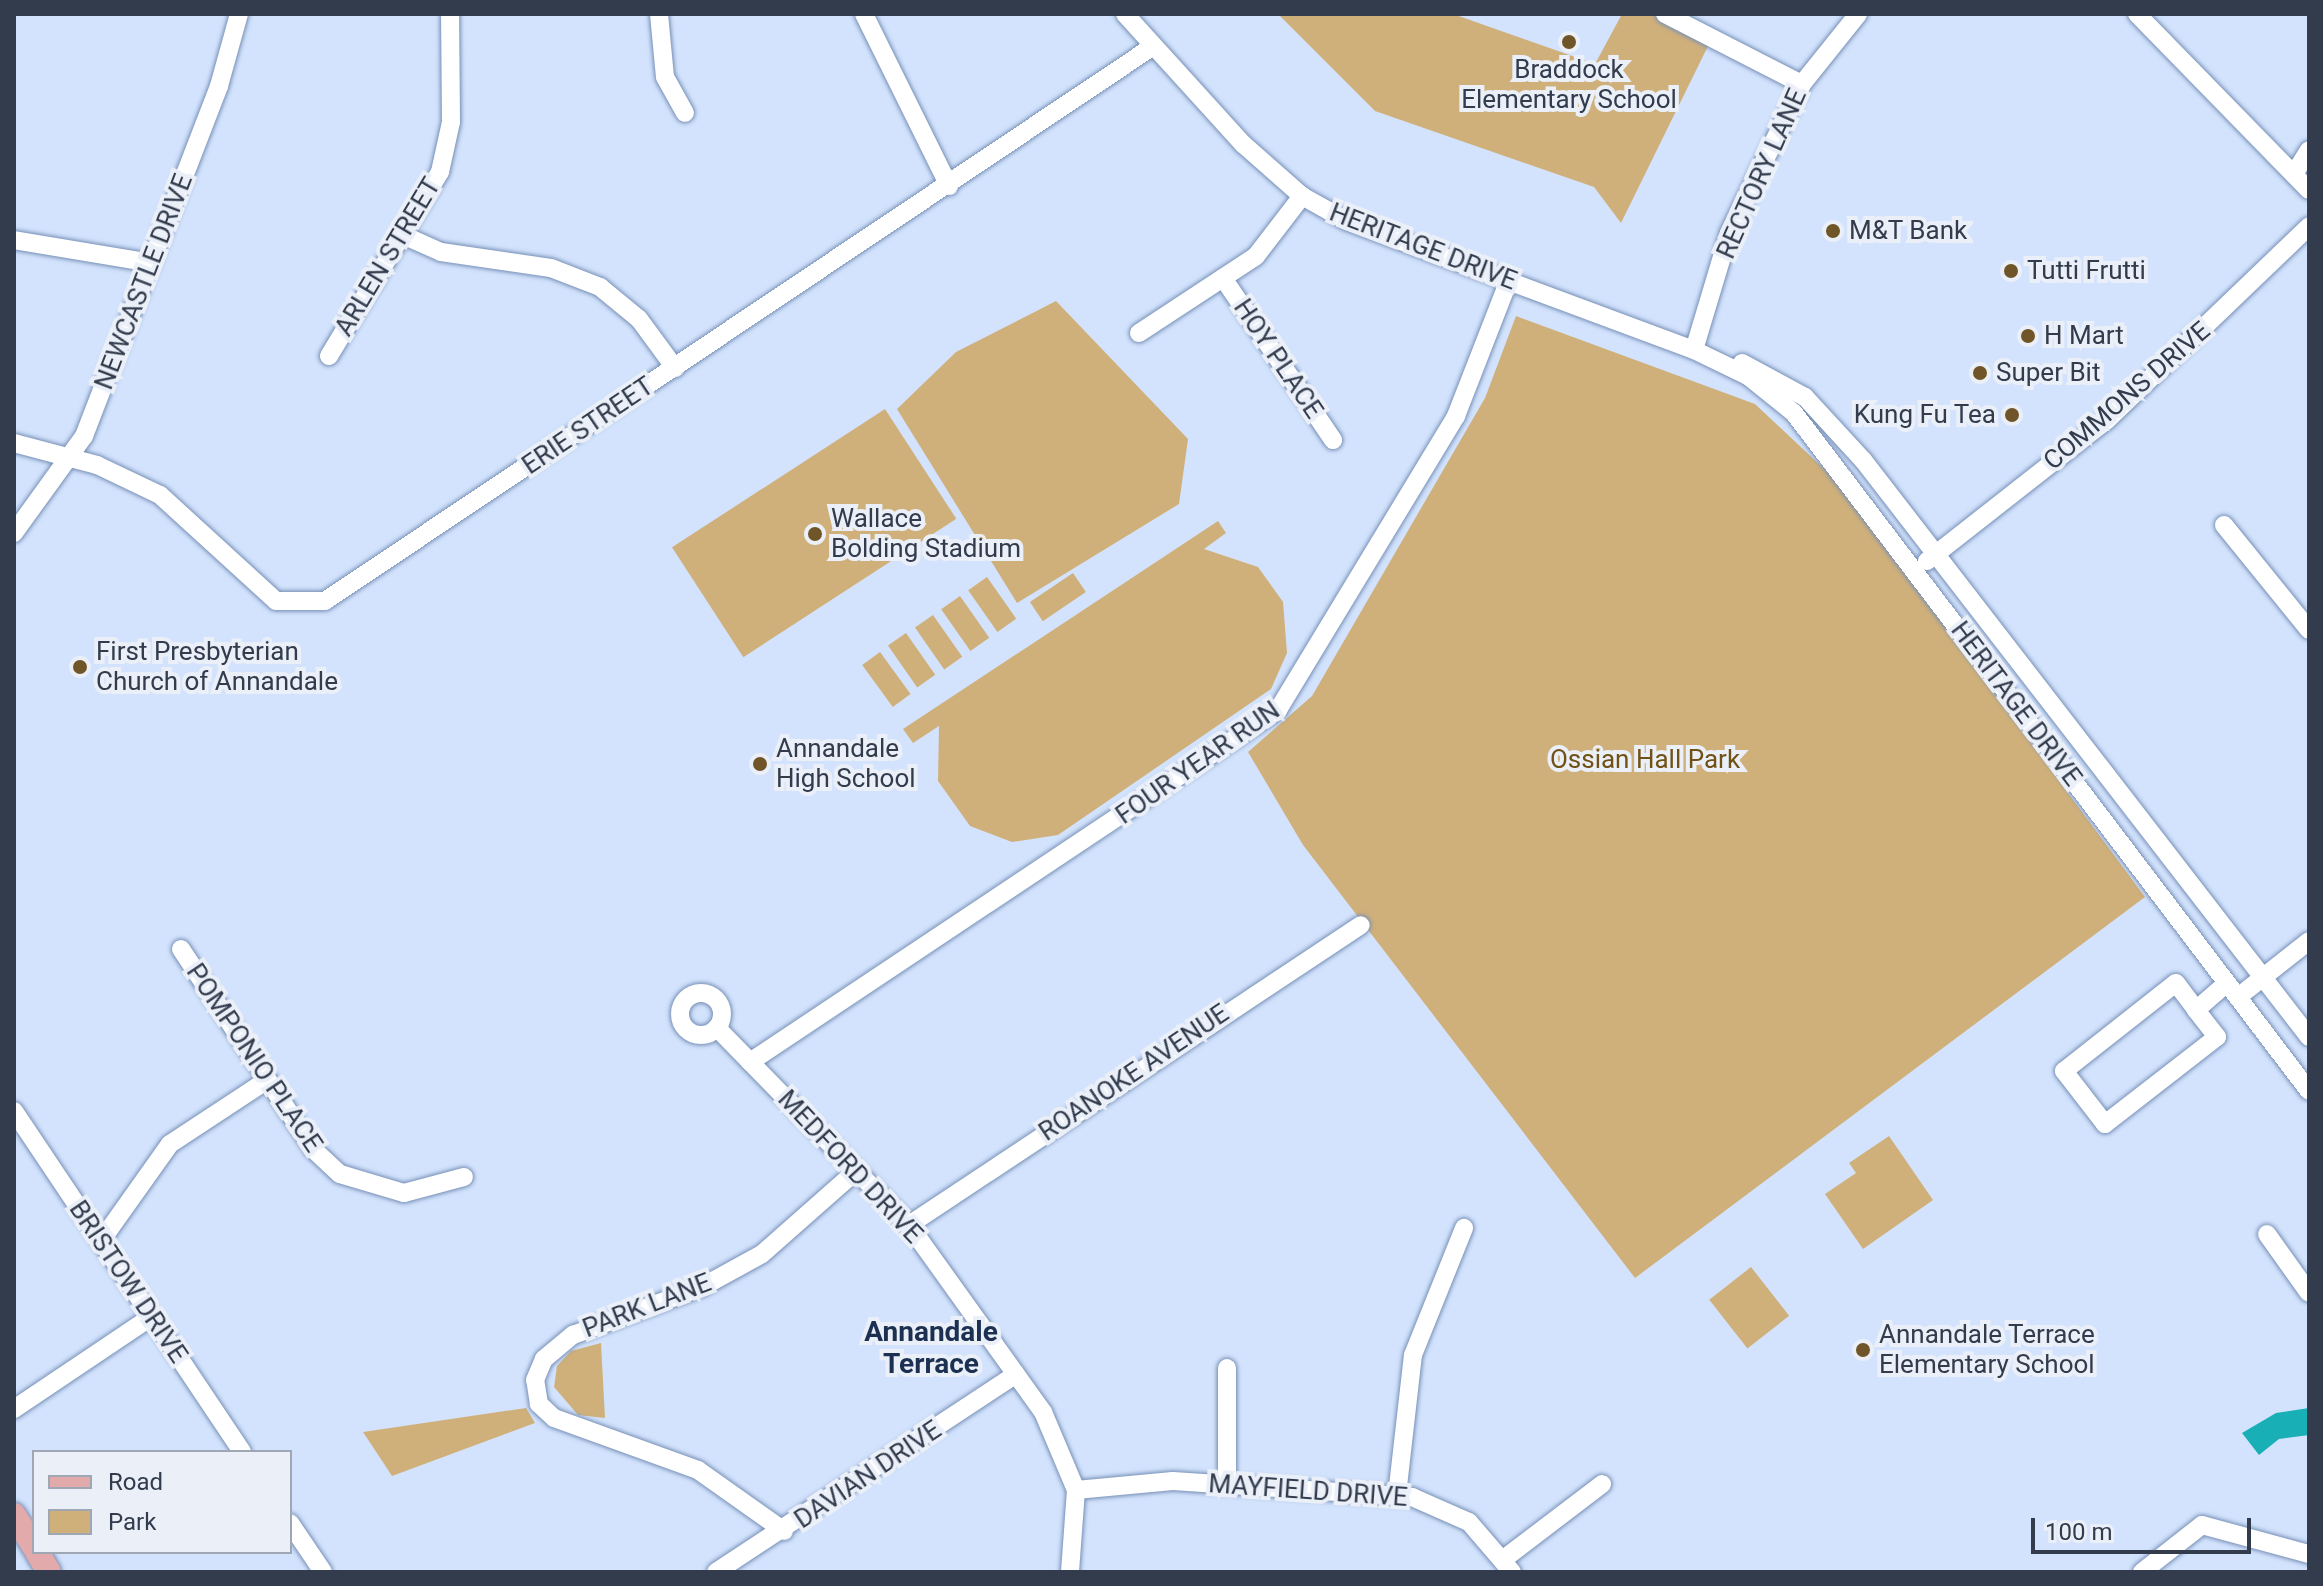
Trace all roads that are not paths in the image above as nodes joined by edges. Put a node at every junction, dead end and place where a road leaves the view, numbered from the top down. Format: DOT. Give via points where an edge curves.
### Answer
graph roads {
  1 [pos="239,14"];
  2 [pos="450,14"];
  3 [pos="659,14"];
  4 [pos="864,14"];
  5 [pos="1125,14"];
  6 [pos="1665,14"];
  7 [pos="1858,14"];
  8 [pos="2137,14"];
  9 [pos="1152,47"];
  10 [pos="1802,84"];
  11 [pos="685,113"];
  12 [pos="2309,150"];
  13 [pos="2294,174"];
  14 [pos="949,186"];
  15 [pos="2309,190"];
  16 [pos="1302,196"];
  17 [pos="2309,226"];
  18 [pos="405,236"];
  19 [pos="14,240"];
  20 [pos="151,263"];
  21 [pos="1223,278"];
  22 [pos="1509,280"];
  23 [pos="1139,333"];
  24 [pos="1694,350"];
  25 [pos="329,356"];
  26 [pos="675,368"];
  27 [pos="1333,440"];
  28 [pos="14,443"];
  29 [pos="72,458"];
  30 [pos="2224,525"];
  31 [pos="14,533"];
  32 [pos="1935,555"];
  33 [pos="1916,569"];
  34 [pos="2309,630"];
  35 [pos="1361,925"];
  36 [pos="2309,941"];
  37 [pos="181,949"];
  38 [pos="2261,977"];
  39 [pos="2232,990"];
  40 [pos="2196,1010"];
  41 [pos="717,1028"];
  42 [pos="2309,1037"];
  43 [pos="750,1062"];
  44 [pos="267,1080"];
  45 [pos="2309,1091"];
  46 [pos="14,1111"];
  47 [pos="856,1171"];
  48 [pos="464,1177"];
  49 [pos="909,1225"];
  50 [pos="1464,1228"];
  51 [pos="2267,1234"];
  52 [pos="101,1241"];
  53 [pos="2309,1293"];
  54 [pos="151,1317"];
  55 [pos="1227,1368"];
  56 [pos="1016,1374"];
  57 [pos="14,1409"];
  58 [pos="241,1450"];
  59 [pos="1227,1484"];
  60 [pos="1602,1484"];
  61 [pos="1076,1490"];
  62 [pos="1397,1495"];
  63 [pos="14,1515"];
  64 [pos="292,1526"];
  65 [pos="784,1531"];
  66 [pos="32,1544"];
  67 [pos="38,1554"];
  68 [pos="2309,1554"];
  69 [pos="1509,1565"];
  70 [pos="49,1572"];
  71 [pos="323,1572"];
  72 [pos="716,1572"];
  73 [pos="1070,1572"];
  74 [pos="2142,1572"];
  1 -- 20 [label="street, NEWCASTLE DRIVE"];
  2 -- 18 [label="street, ARLEN STREET" via="448,147"];
  3 -- 11 [label="street" via="665,77"];
  4 -- 14 [label="street"];
  5 -- 9 [label="street, HERITAGE DRIVE"];
  6 -- 10 [label="street"];
  7 -- 10 [label="street, RECTORY LANE"];
  8 -- 13 [label="street"];
  9 -- 14 [label="street, ERIE STREET"];
  9 -- 16 [label="street, HERITAGE DRIVE"];
  10 -- 24 [label="street, RECTORY LANE" via="1729,233"];
  12 -- 13 [label="street"];
  13 -- 15 [label="street"];
  14 -- 26 [label="street, ERIE STREET"];
  16 -- 21 [label="street" via="1270,242"];
  16 -- 22 [label="street, HERITAGE DRIVE" via="1347,221"];
  17 -- 32 [label="street, COMMONS DRIVE" via="2107,420"];
  18 -- 25 [label="street, ARLEN STREET"];
  18 -- 26 [label="street" via="441,252 576,276 639,319"];
  19 -- 20 [label="street"];
  20 -- 29 [label="street, NEWCASTLE DRIVE"];
  21 -- 23 [label="street"];
  21 -- 27 [label="street, HOY PLACE"];
  22 -- 24 [label="street, HERITAGE DRIVE"];
  22 -- 43 [label="street, FOUR YEAR RUN" via="1456,416 1278,710"];
  24 -- 32 [label="street, HERITAGE DRIVE" via="1754,368 1805,397"];
  24 -- 33 [label="street, HERITAGE DRIVE" via="1748,376 1794,413"];
  26 -- 29 [label="street, ERIE STREET" via="340,592 308,605 262,593 202,526 160,495"];
  28 -- 29 [label="street, ERIE STREET"];
  29 -- 31 [label="street, NEWCASTLE DRIVE"];
  30 -- 34 [label="street"];
  32 -- 33 [label="street, COMMONS DRIVE"];
  32 -- 38 [label="street, HERITAGE DRIVE"];
  33 -- 39 [label="street, HERITAGE DRIVE"];
  35 -- 49 [label="street, ROANOKE AVENUE"];
  36 -- 38 [label="street"];
  37 -- 44 [label="street, POMPONIO PLACE"];
  38 -- 39 [label="street"];
  38 -- 42 [label="street, HERITAGE DRIVE"];
  39 -- 40 [label="street"];
  39 -- 45 [label="street, HERITAGE DRIVE"];
  40 -- 40 [label="street" via="2176,983 2064,1071 2105,1124 2217,1037"];
  41 -- 43 [label="street, MEDFORD DRIVE"];
  43 -- 47 [label="street, MEDFORD DRIVE"];
  44 -- 48 [label="street, POMPONIO PLACE" via="314,1150 359,1184 418,1192"];
  44 -- 52 [label="street" via="170,1144"];
  46 -- 52 [label="street, BRISTOW DRIVE"];
  47 -- 49 [label="street, MEDFORD DRIVE"];
  47 -- 65 [label="street, PARK LANE" via="762,1254 702,1287 573,1335 544,1359 535,1380 539,1404 554,1418 698,1470"];
  49 -- 56 [label="street, MEDFORD DRIVE"];
  50 -- 62 [label="street" via="1413,1355"];
  51 -- 53 [label="street"];
  52 -- 54 [label="street, BRISTOW DRIVE"];
  54 -- 57 [label="street"];
  54 -- 58 [label="street, BRISTOW DRIVE"];
  55 -- 59 [label="street"];
  56 -- 61 [label="street, MEDFORD DRIVE" via="1059,1437"];
  56 -- 65 [label="street, DAVIAN DRIVE"];
  59 -- 61 [label="street, MAYFIELD DRIVE" via="1146,1480"];
  59 -- 62 [label="street, MAYFIELD DRIVE"];
  60 -- 69 [label="street"];
  61 -- 73 [label="street, MEDFORD DRIVE"];
  62 -- 69 [label="street, MAYFIELD DRIVE" via="1453,1511"];
  63 -- 66 [label="main road"];
  64 -- 71 [label="street"];
  65 -- 72 [label="street, DAVIAN DRIVE"];
  67 -- 70 [label="main road"];
  68 -- 74 [label="street" via="2202,1525"];
}
